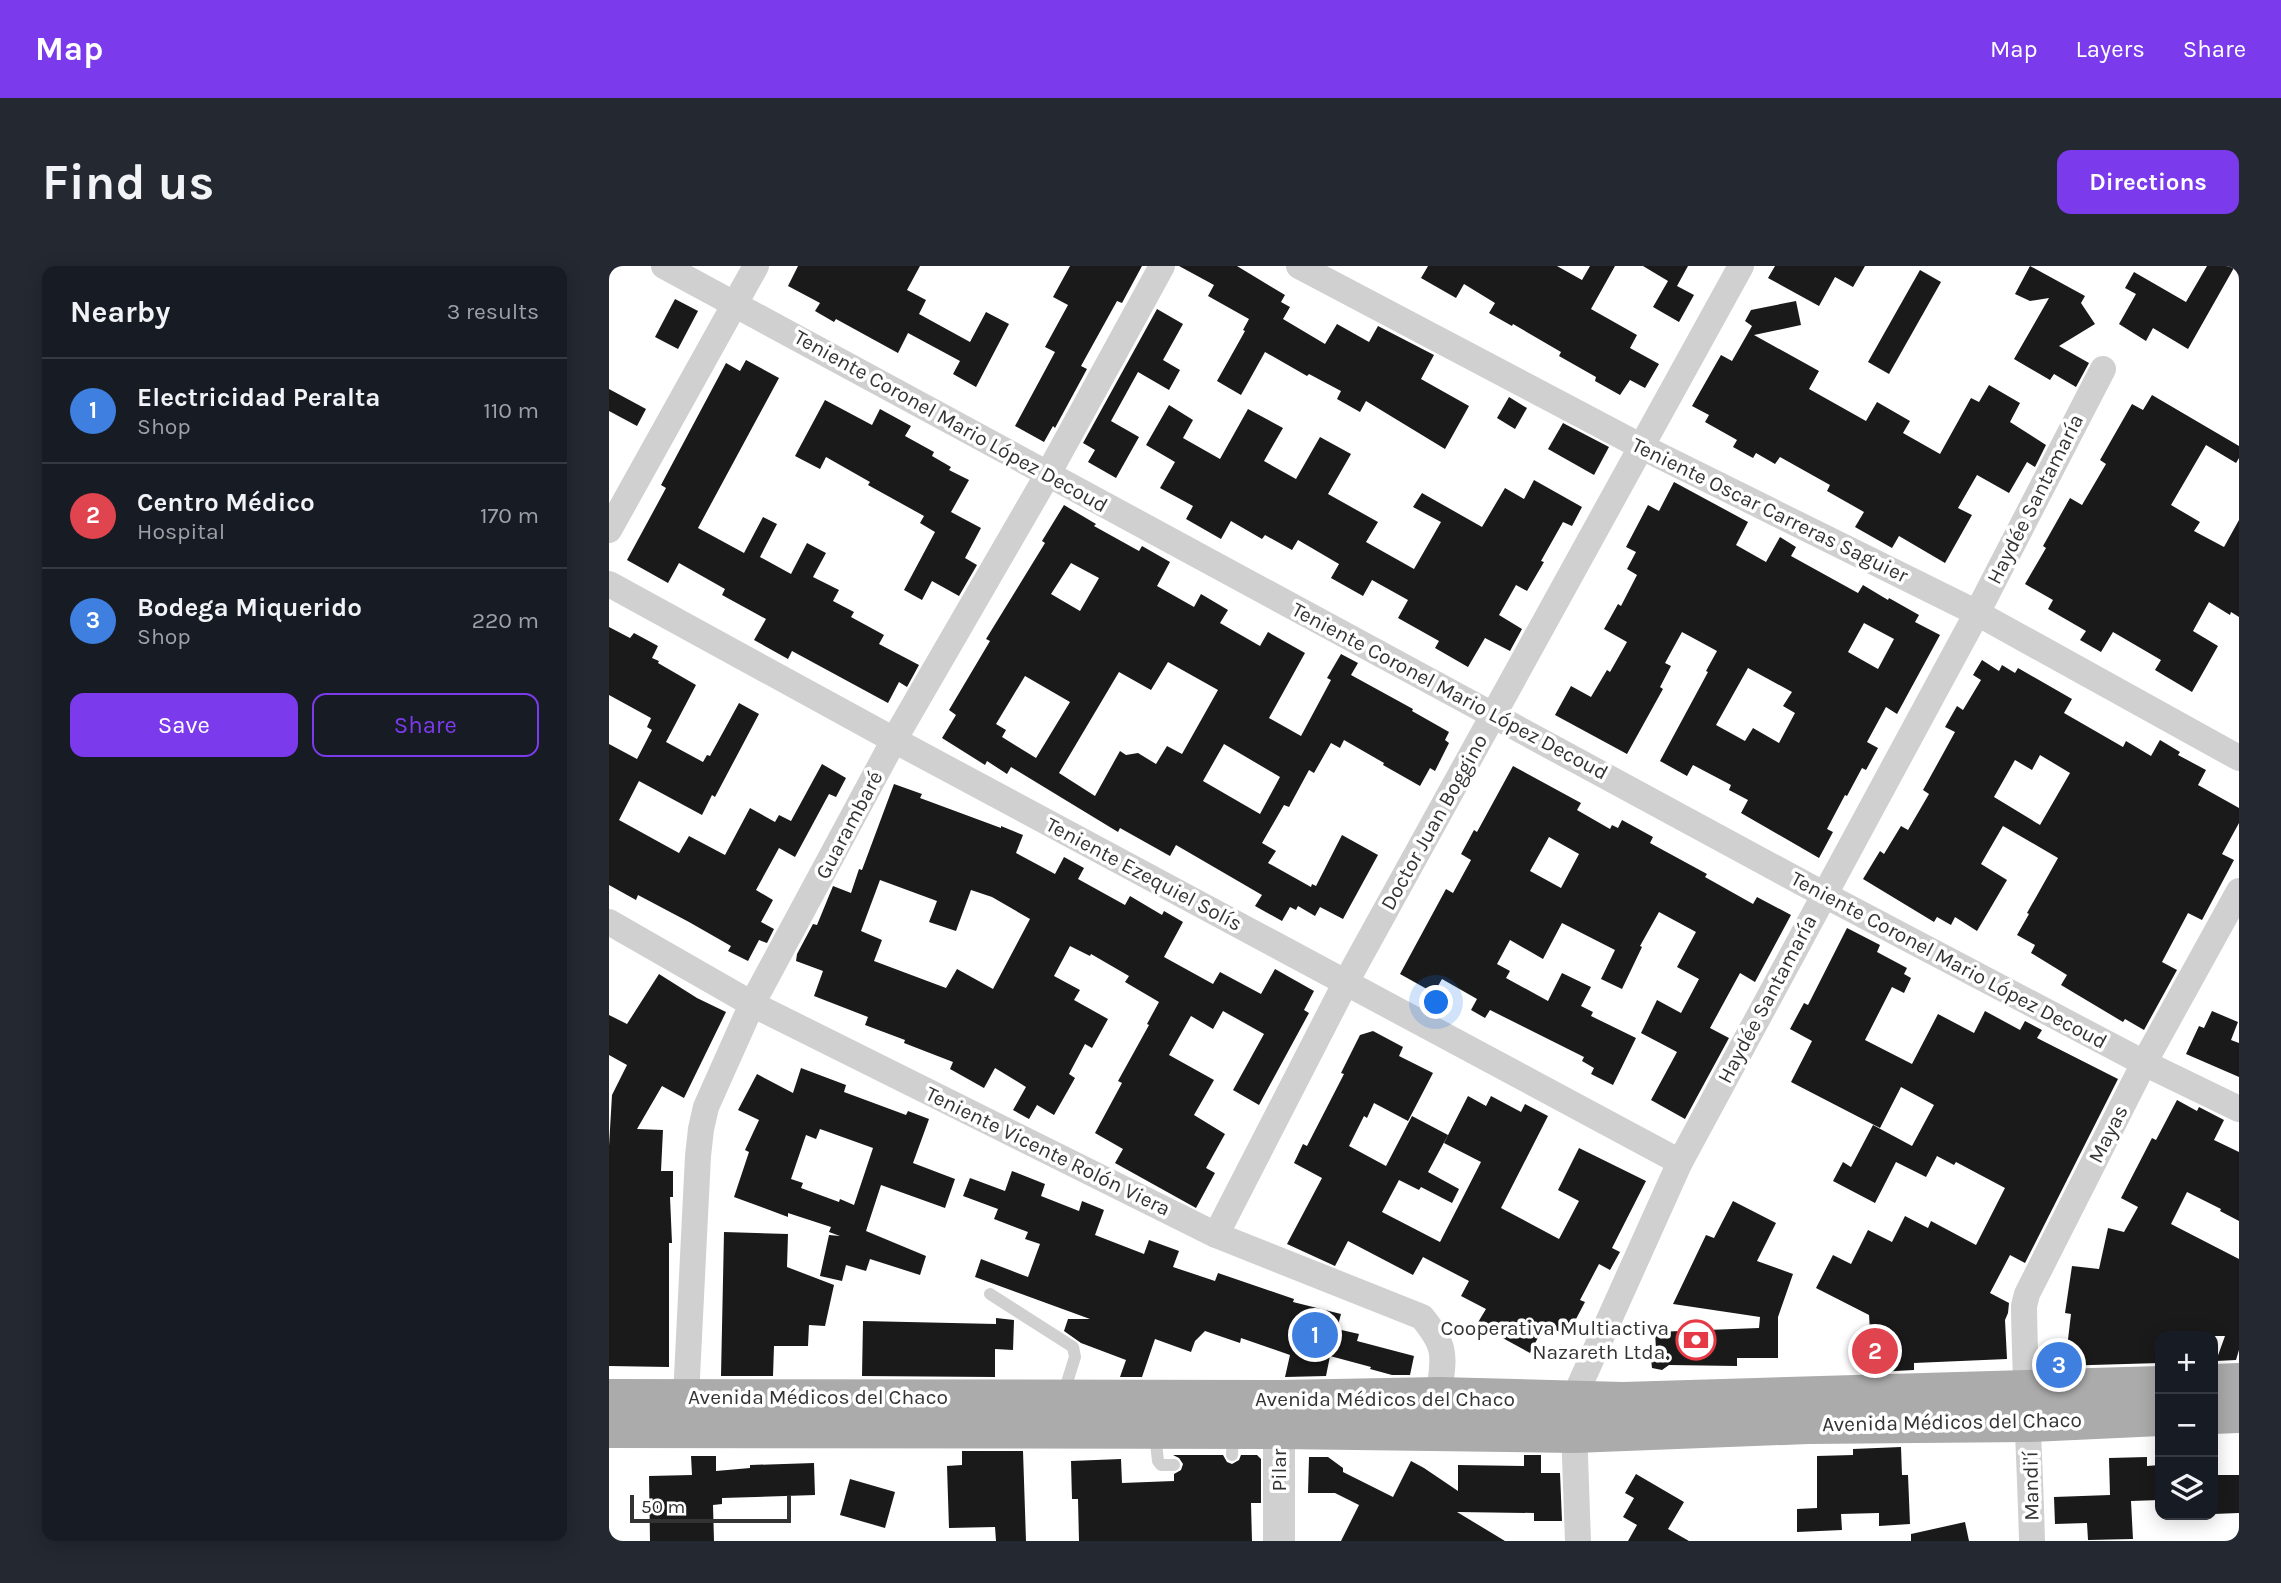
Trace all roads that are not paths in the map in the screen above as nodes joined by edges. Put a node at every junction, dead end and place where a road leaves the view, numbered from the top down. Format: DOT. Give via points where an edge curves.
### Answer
graph roads {
  1 [pos="664,266"];
  2 [pos="756,266"];
  3 [pos="1162,266"];
  4 [pos="1299,266"];
  5 [pos="1741,266"];
  6 [pos="736,304"];
  7 [pos="2103,369"];
  8 [pos="1642,447"];
  9 [pos="1048,474"];
  10 [pos="609,530"];
  11 [pos="609,584"];
  12 [pos="1977,613"];
  13 [pos="1493,715"];
  14 [pos="894,740"];
  15 [pos="2239,758"];
  16 [pos="2239,891"];
  17 [pos="1823,894"];
  18 [pos="609,922"];
  19 [pos="1346,982"];
  20 [pos="752,1004"];
  21 [pos="2144,1063"];
  22 [pos="2239,1109"];
  23 [pos="1680,1162"];
  24 [pos="1216,1235"];
  25 [pos="990,1294"];
  26 [pos="2239,1382"];
  27 [pos="2218,1383"];
  28 [pos="2155,1386"];
  29 [pos="1439,1396"];
  30 [pos="609,1398"];
  31 [pos="1062,1398"];
  32 [pos="2027,1406"];
  33 [pos="687,1413"];
  34 [pos="2239,1414"];
  35 [pos="1280,1415"];
  36 [pos="2218,1415"];
  37 [pos="1573,1417"];
  38 [pos="2155,1418"];
  39 [pos="609,1429"];
  40 [pos="1154,1430"];
  41 [pos="1174,1465"];
  42 [pos="1279,1541"];
  43 [pos="1578,1541"];
  44 [pos="2032,1541"];
  1 -- 6 [label="street, Teniente Coronel Mario López Decoud"];
  2 -- 6 [label="street"];
  3 -- 9 [label="street, Guarambaré"];
  4 -- 8 [label="street, Teniente Oscar Carreras Saguier"];
  5 -- 8 [label="street, Doctor Juan Boggino"];
  6 -- 9 [label="street, Teniente Coronel Mario López Decoud"];
  6 -- 10 [label="street"];
  7 -- 12 [label="street, Haydée Santamaría"];
  8 -- 12 [label="street, Teniente Oscar Carreras Saguier"];
  8 -- 13 [label="street, Doctor Juan Boggino"];
  9 -- 13 [label="street, Teniente Coronel Mario López Decoud"];
  9 -- 14 [label="street, Guarambaré"];
  11 -- 14 [label="street, Teniente Ezequiel Solís"];
  12 -- 15 [label="street, Teniente Oscar Carreras Saguier"];
  12 -- 17 [label="street, Haydée Santamaría"];
  13 -- 17 [label="street, Teniente Coronel Mario López Decoud"];
  13 -- 19 [label="street, Doctor Juan Boggino"];
  14 -- 19 [label="street, Teniente Ezequiel Solís"];
  14 -- 20 [label="street, Guarambaré"];
  16 -- 21 [label="street, Mayas"];
  17 -- 21 [label="street, Teniente Coronel Mario López Decoud"];
  17 -- 23 [label="street, Haydée Santamaría"];
  18 -- 20 [label="street, Teniente Vicente Rolón Viera"];
  19 -- 23 [label="street, Teniente Ezequiel Solís"];
  19 -- 24 [label="street, Doctor Juan Boggino"];
  20 -- 24 [label="street, Teniente Vicente Rolón Viera"];
  20 -- 33 [label="street, Guarambaré" via="706,1107 701,1129"];
  21 -- 22 [label="street, Teniente Coronel Mario López Decoud"];
  21 -- 32 [label="street, Mayas" via="2027,1294"];
  23 -- 37 [label="street, Haydée Santamaría"];
  24 -- 29 [label="street, Teniente Vicente Rolón Viera" via="1422,1317 1444,1354"];
  25 -- 31 [label="lane" via="1073,1347 1075,1357"];
  26 -- 27 [label="main road"];
  28 -- 32 [label="main road, Avenida Médicos del Chaco"];
  29 -- 35 [label="main road, Avenida Médicos del Chaco"];
  29 -- 37 [label="main road, Avenida Médicos del Chaco"];
  30 -- 33 [label="main road, Avenida Médicos del Chaco"];
  31 -- 33 [label="main road, Avenida Médicos del Chaco"];
  31 -- 35 [label="main road, Avenida Médicos del Chaco"];
  32 -- 37 [label="main road, Avenida Médicos del Chaco" via="1623,1401"];
  32 -- 38 [label="main road, Avenida Médicos del Chaco"];
  32 -- 44 [label="street, Mandi'í"];
  33 -- 39 [label="main road, Avenida Médicos del Chaco"];
  33 -- 40 [label="main road, Avenida Médicos del Chaco"];
  34 -- 36 [label="main road"];
  35 -- 37 [label="main road, Avenida Médicos del Chaco"];
  35 -- 40 [label="main road, Avenida Médicos del Chaco" via="1233,1443"];
  35 -- 42 [label="street, Pilar" via="1272,1471"];
  37 -- 43 [label="street, Haydée Santamaría"];
  40 -- 41 [label="lane" via="1158,1461"];
}
